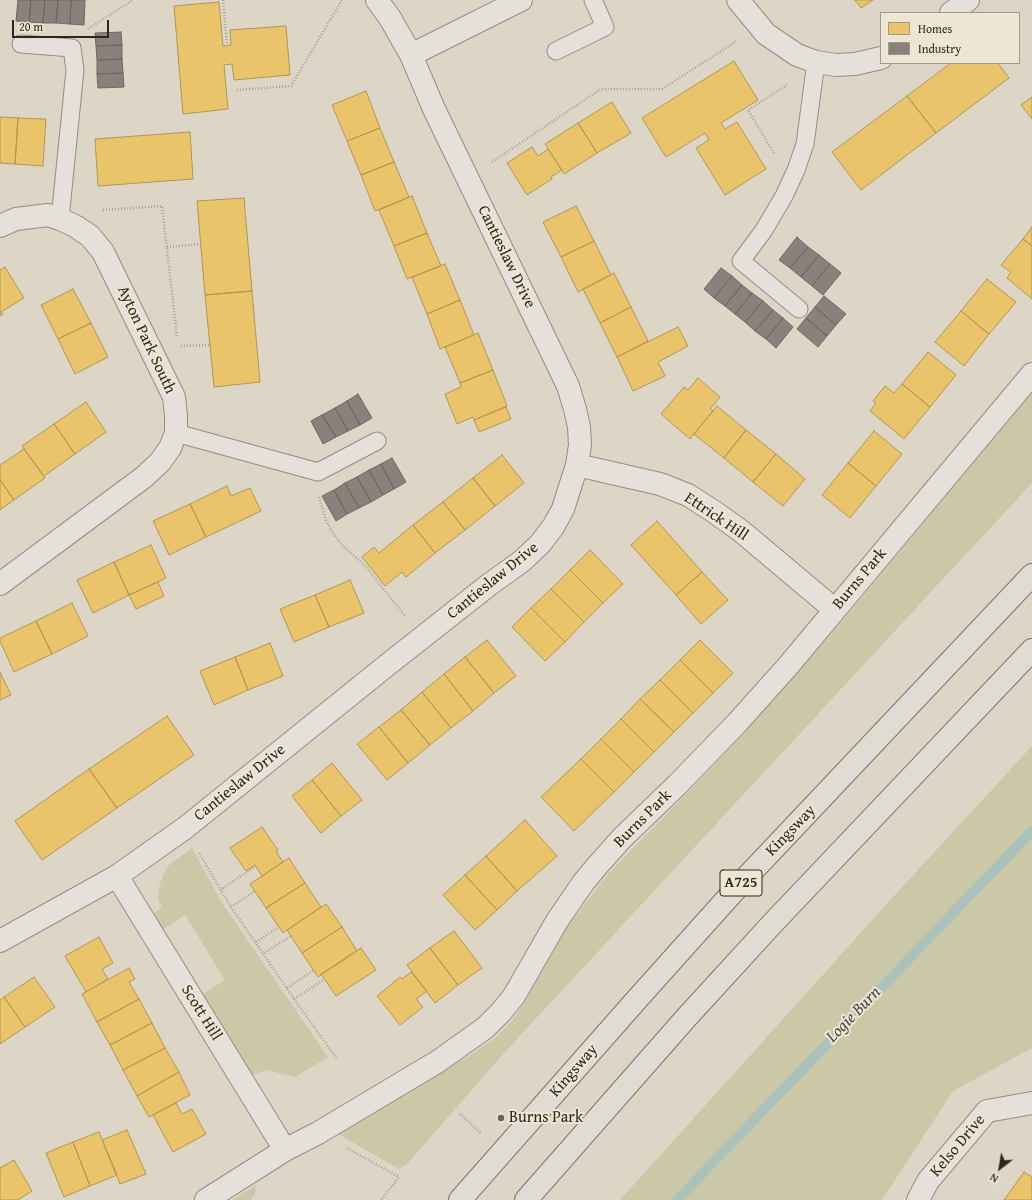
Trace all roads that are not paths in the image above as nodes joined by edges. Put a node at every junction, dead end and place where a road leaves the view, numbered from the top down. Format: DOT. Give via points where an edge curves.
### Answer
graph roads {
  1 [pos="377,0"];
  2 [pos="521,0"];
  3 [pos="592,0"];
  4 [pos="738,0"];
  5 [pos="968,0"];
  6 [pos="952,12"];
  7 [pos="21,44"];
  8 [pos="556,51"];
  9 [pos="411,54"];
  10 [pos="880,58"];
  11 [pos="816,62"];
  12 [pos="68,223"];
  13 [pos="0,226"];
  14 [pos="799,309"];
  15 [pos="1032,374"];
  16 [pos="176,433"];
  17 [pos="377,441"];
  18 [pos="577,465"];
  19 [pos="1032,575"];
  20 [pos="0,584"];
  21 [pos="835,610"];
  22 [pos="1032,650"];
  23 [pos="116,876"];
  24 [pos="0,941"];
  25 [pos="1032,1103"];
  26 [pos="285,1150"];
  27 [pos="206,1200"];
  28 [pos="460,1200"];
  29 [pos="526,1200"];
  30 [pos="918,1200"];
  1 -- 9 [label="street, Cantieslaw Drive"];
  2 -- 9 [label="street"];
  3 -- 8 [label="lane" via="605,26"];
  4 -- 11 [label="street" via="766,34 797,55"];
  5 -- 6 [label="street"];
  7 -- 12 [label="lane" via="72,48 75,70"];
  9 -- 18 [label="street, Cantieslaw Drive" via="434,109 568,386 579,427"];
  10 -- 11 [label="street" via="855,64"];
  11 -- 14 [label="lane" via="805,144 784,196 764,230 741,261"];
  12 -- 13 [label="street, Ayton Park South" via="48,215 16,219"];
  12 -- 16 [label="street, Ayton Park South" via="90,236 104,252 174,397"];
  15 -- 21 [label="street, Burns Park"];
  16 -- 17 [label="lane" via="318,472"];
  16 -- 20 [label="street, Ayton Park South" via="160,462 144,477"];
  18 -- 21 [label="street, Ettrick Hill" via="660,484 688,495 741,531"];
  18 -- 23 [label="street, Cantieslaw Drive" via="564,509 540,544 522,561 386,666 185,828"];
  19 -- 28 [label="highway, Kingsway / A725" via="743,881"];
  21 -- 26 [label="street, Burns Park" via="737,723 597,866 557,921 514,996 485,1028 437,1062"];
  22 -- 29 [label="highway" via="766,930"];
  23 -- 24 [label="street, Cantieslaw Drive"];
  23 -- 26 [label="street, Scott Hill"];
  25 -- 30 [label="street, Kelso Drive" via="987,1111 928,1181"];
  26 -- 27 [label="street, Burns Park"];
}
